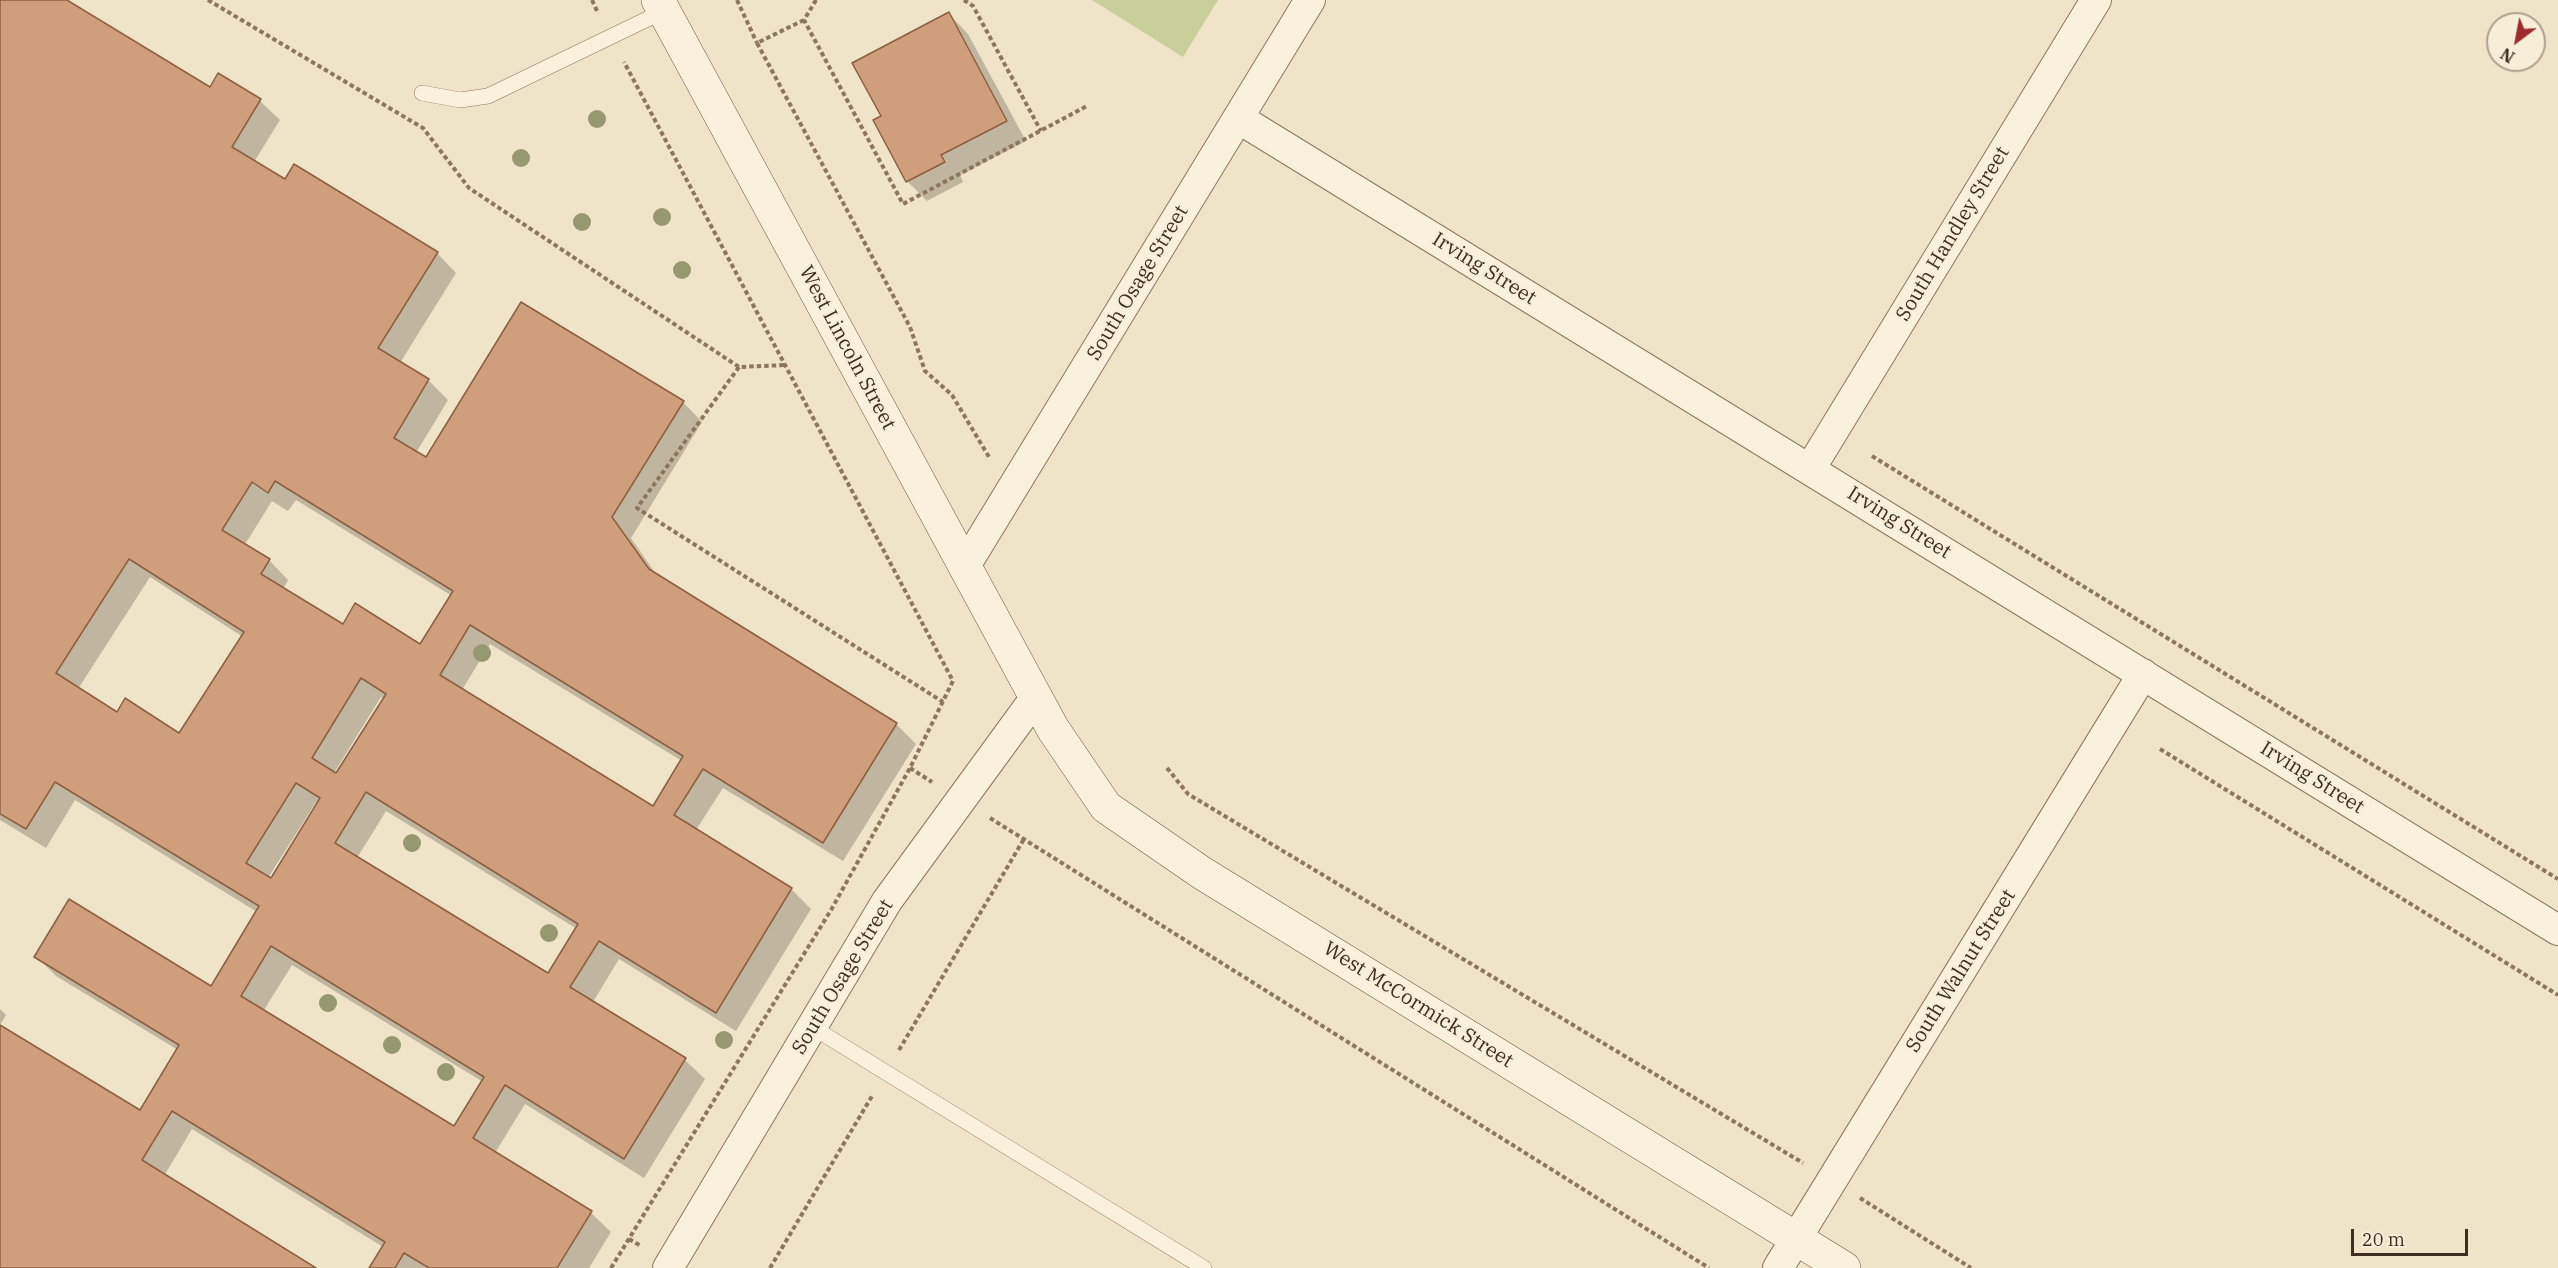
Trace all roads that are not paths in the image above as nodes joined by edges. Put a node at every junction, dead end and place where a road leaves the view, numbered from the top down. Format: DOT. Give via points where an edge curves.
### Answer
graph roads {
  1 [pos="1310,0"];
  2 [pos="2096,0"];
  3 [pos="661,6"];
  4 [pos="422,93"];
  5 [pos="1238,118"];
  6 [pos="1810,469"];
  7 [pos="965,566"];
  8 [pos="2143,674"];
  9 [pos="1036,697"];
  10 [pos="2558,930"];
  11 [pos="812,1027"];
  12 [pos="1797,1238"];
  13 [pos="668,1268"];
  14 [pos="1204,1268"];
  15 [pos="1779,1268"];
  16 [pos="1844,1268"];
  1 -- 5 [label="street, South Osage Street"];
  2 -- 6 [label="street, South Handley Street"];
  3 -- 4 [label="lane" via="611,37 488,96 460,100"];
  3 -- 7 [label="street, West Lincoln Street"];
  5 -- 6 [label="street, Irving Street"];
  5 -- 7 [label="street, South Osage Street"];
  6 -- 8 [label="street, Irving Street"];
  7 -- 9 [label="street, West Lincoln Street"];
  8 -- 10 [label="street, Irving Street"];
  8 -- 12 [label="street, South Walnut Street"];
  9 -- 11 [label="street, South Osage Street" via="887,902"];
  9 -- 12 [label="street, West McCormick Street" via="1106,807 1202,873"];
  11 -- 13 [label="street, South Osage Street"];
  11 -- 14 [label="lane"];
  12 -- 15 [label="street, South Walnut Street"];
  12 -- 16 [label="street, West McCormick Street"];
}
